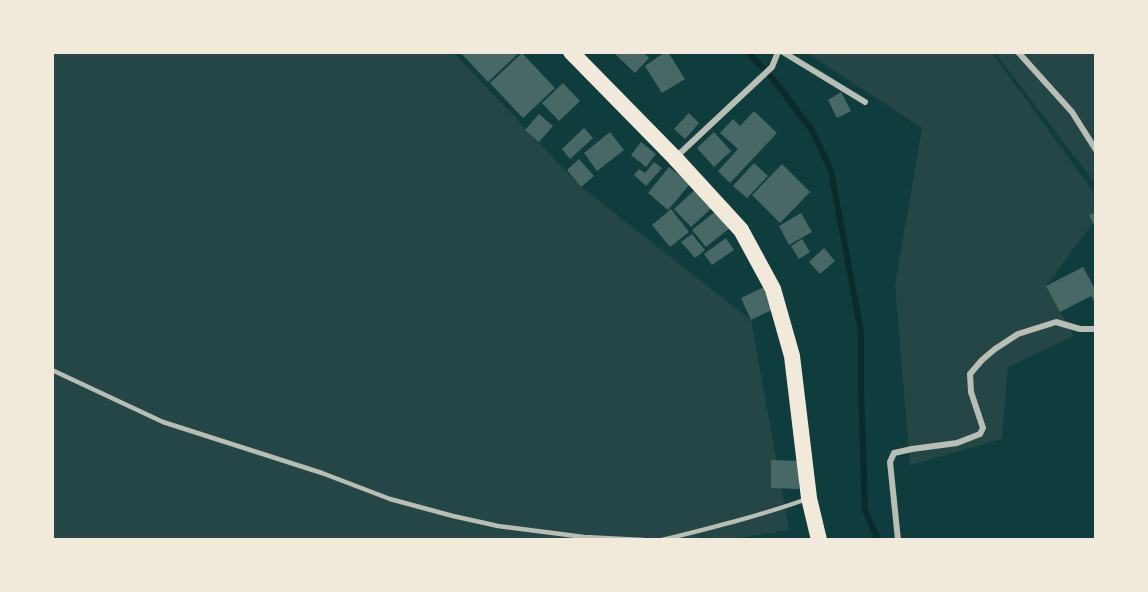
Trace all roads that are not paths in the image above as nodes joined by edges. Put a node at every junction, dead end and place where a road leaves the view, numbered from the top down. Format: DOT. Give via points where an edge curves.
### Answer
graph roads {
  1 [pos="571,52"];
  2 [pos="778,52"];
  3 [pos="783,52"];
  4 [pos="1018,52"];
  5 [pos="865,102"];
  6 [pos="1095,150"];
  7 [pos="675,158"];
  8 [pos="1095,329"];
  9 [pos="52,370"];
  10 [pos="809,498"];
  11 [pos="820,538"];
  12 [pos="643,540"];
  13 [pos="662,540"];
  14 [pos="898,540"];
  1 -- 7 [label="highway"];
  2 -- 7 [label="street" via="772,67"];
  3 -- 5 [label="street"];
  4 -- 6 [label="street" via="1072,112"];
  7 -- 10 [label="highway" via="741,230 773,289 792,356"];
  8 -- 14 [label="street" via="1056,322 1018,334 995,349 970,374 971,392 983,428 980,434 957,443 894,453 890,462"];
  9 -- 12 [label="lane" via="163,422 390,499 498,526"];
  10 -- 11 [label="highway"];
  10 -- 13 [label="lane" via="771,512"];
}
